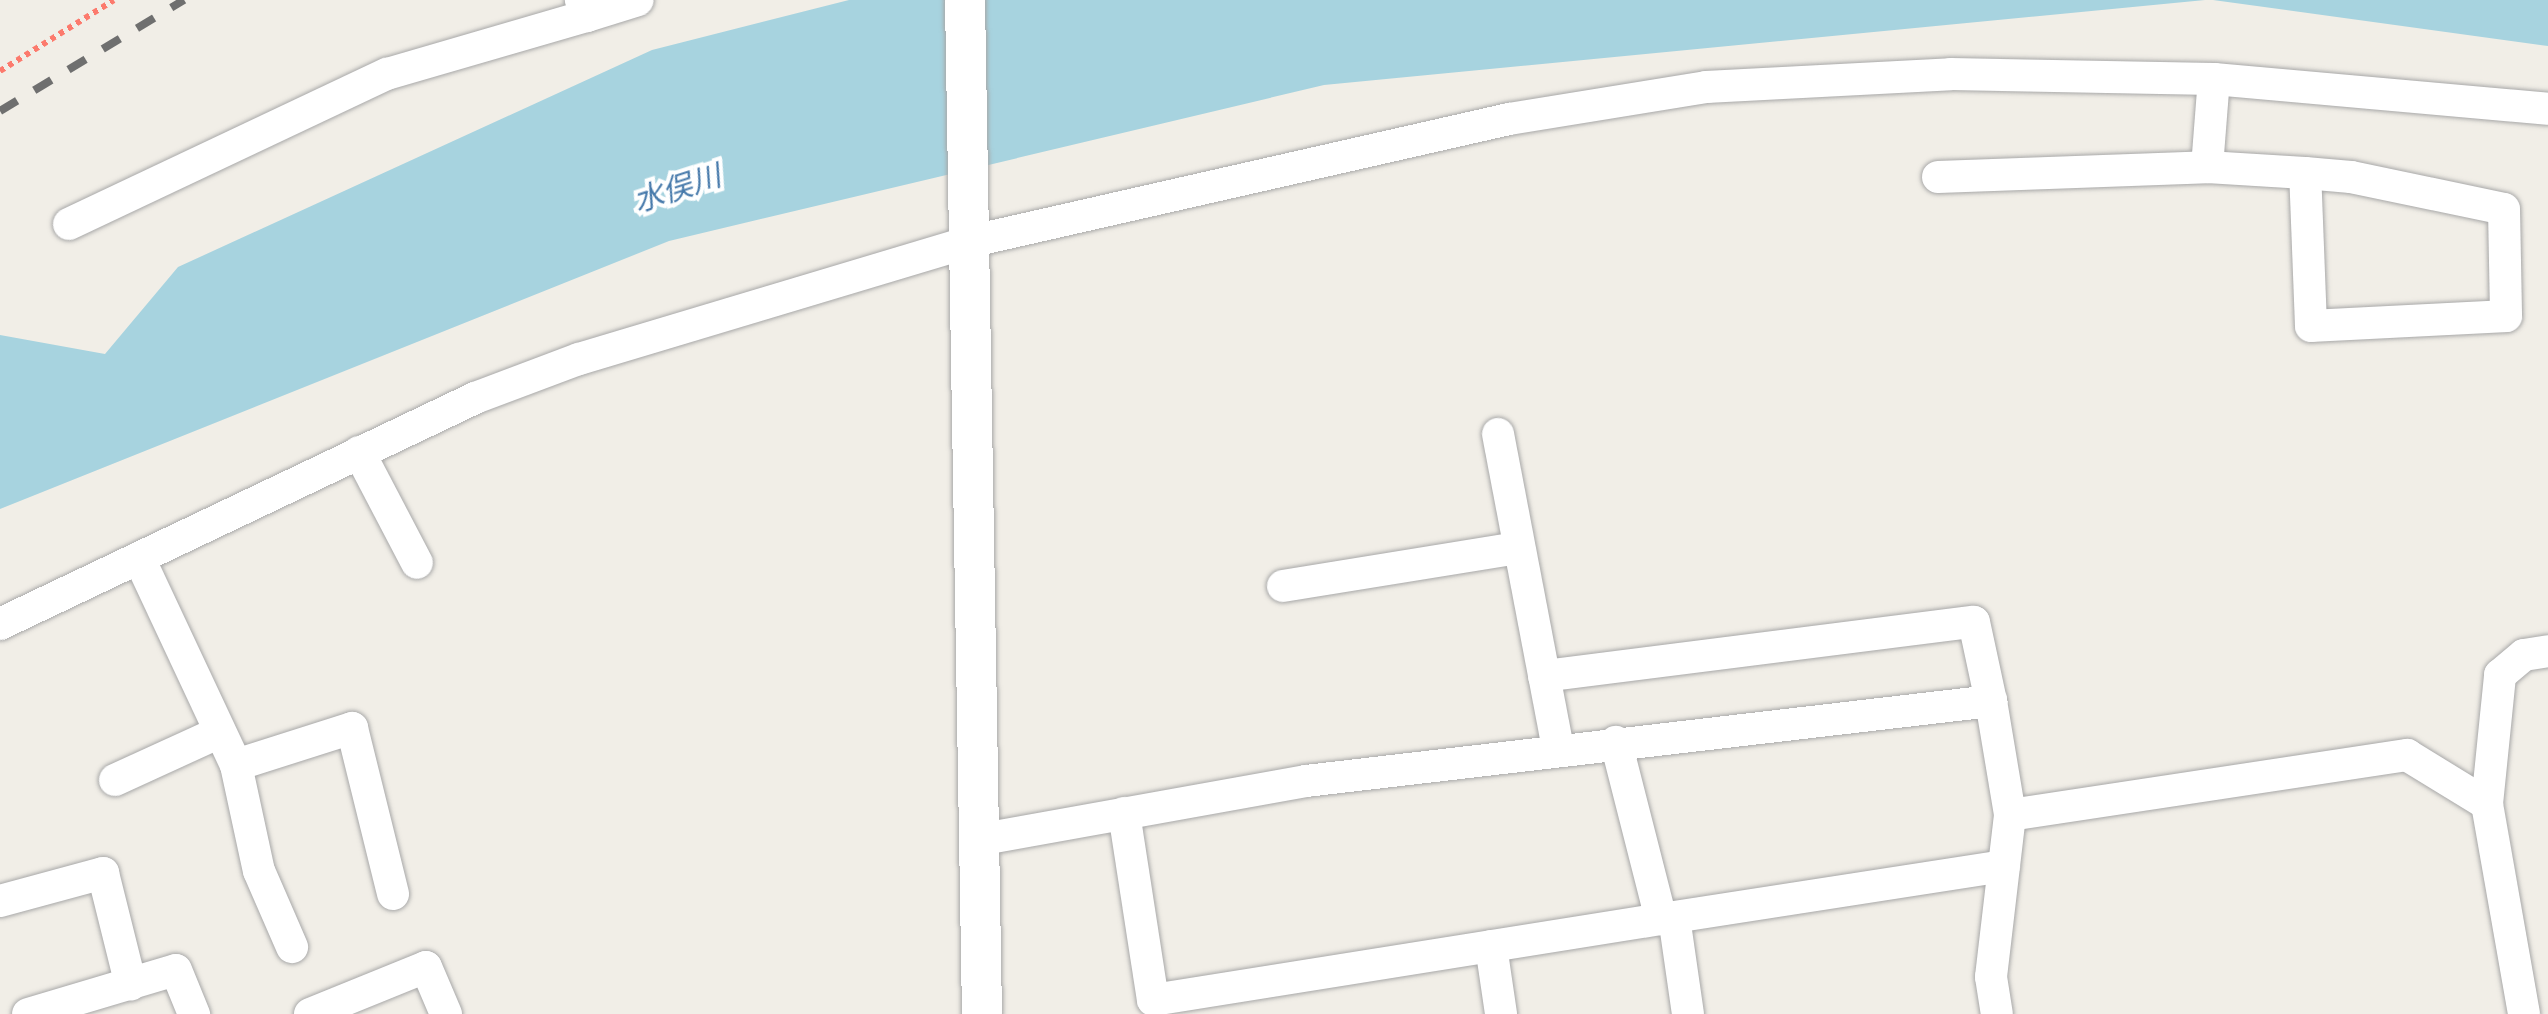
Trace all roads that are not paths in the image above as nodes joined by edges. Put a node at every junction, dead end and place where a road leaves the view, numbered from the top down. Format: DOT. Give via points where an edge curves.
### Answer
graph roads {
  1 [pos="638,0"];
  2 [pos="965,0"];
  3 [pos="584,8"];
  4 [pos="2214,79"];
  5 [pos="2548,109"];
  6 [pos="2208,166"];
  7 [pos="2305,174"];
  8 [pos="1938,176"];
  9 [pos="69,224"];
  10 [pos="968,234"];
  11 [pos="1498,434"];
  12 [pos="360,452"];
  13 [pos="1518,548"];
  14 [pos="139,558"];
  15 [pos="418,562"];
  16 [pos="1282,586"];
  17 [pos="0,624"];
  18 [pos="2548,652"];
  19 [pos="1544,676"];
  20 [pos="1991,701"];
  21 [pos="220,732"];
  22 [pos="1616,742"];
  23 [pos="1558,748"];
  24 [pos="236,765"];
  25 [pos="115,780"];
  26 [pos="2487,804"];
  27 [pos="1124,814"];
  28 [pos="2010,814"];
  29 [pos="978,840"];
  30 [pos="2004,866"];
  31 [pos="393,894"];
  32 [pos="0,901"];
  33 [pos="1667,918"];
  34 [pos="1491,946"];
  35 [pos="292,947"];
  36 [pos="131,985"];
  37 [pos="1153,1007"];
  38 [pos="28,1014"];
  39 [pos="194,1014"];
  40 [pos="310,1014"];
  41 [pos="446,1014"];
  42 [pos="982,1014"];
  43 [pos="1502,1014"];
  44 [pos="1688,1014"];
  45 [pos="1997,1014"];
  46 [pos="2524,1014"];
  1 -- 3 [label="street"];
  2 -- 10 [label="street"];
  3 -- 9 [label="street" via="387,74"];
  4 -- 5 [label="street"];
  4 -- 6 [label="street"];
  4 -- 10 [label="street" via="1951,74 1706,87 1508,119"];
  6 -- 7 [label="street"];
  6 -- 8 [label="street"];
  7 -- 7 [label="street" via="2504,209 2506,316 2311,326"];
  10 -- 12 [label="street" via="579,359"];
  10 -- 29 [label="street"];
  11 -- 13 [label="street"];
  12 -- 14 [label="street"];
  12 -- 15 [label="street"];
  13 -- 16 [label="street"];
  13 -- 19 [label="street"];
  14 -- 17 [label="street"];
  14 -- 21 [label="street"];
  18 -- 26 [label="street" via="2524,655 2500,675"];
  19 -- 20 [label="street" via="1974,622"];
  19 -- 23 [label="street"];
  20 -- 22 [label="street"];
  20 -- 28 [label="street"];
  21 -- 24 [label="street"];
  21 -- 25 [label="street"];
  22 -- 23 [label="street"];
  22 -- 33 [label="street"];
  23 -- 27 [label="street"];
  24 -- 31 [label="street" via="352,728"];
  24 -- 35 [label="street" via="259,871"];
  26 -- 28 [label="street" via="2407,755"];
  26 -- 46 [label="street"];
  27 -- 29 [label="street"];
  27 -- 37 [label="street"];
  28 -- 30 [label="street"];
  29 -- 42 [label="street"];
  30 -- 33 [label="street"];
  30 -- 45 [label="street" via="1991,977"];
  32 -- 36 [label="street" via="103,873"];
  33 -- 34 [label="street"];
  33 -- 44 [label="street"];
  34 -- 37 [label="street"];
  34 -- 43 [label="street"];
  36 -- 38 [label="street"];
  36 -- 39 [label="street" via="176,970"];
  40 -- 41 [label="street" via="426,967"];
}
